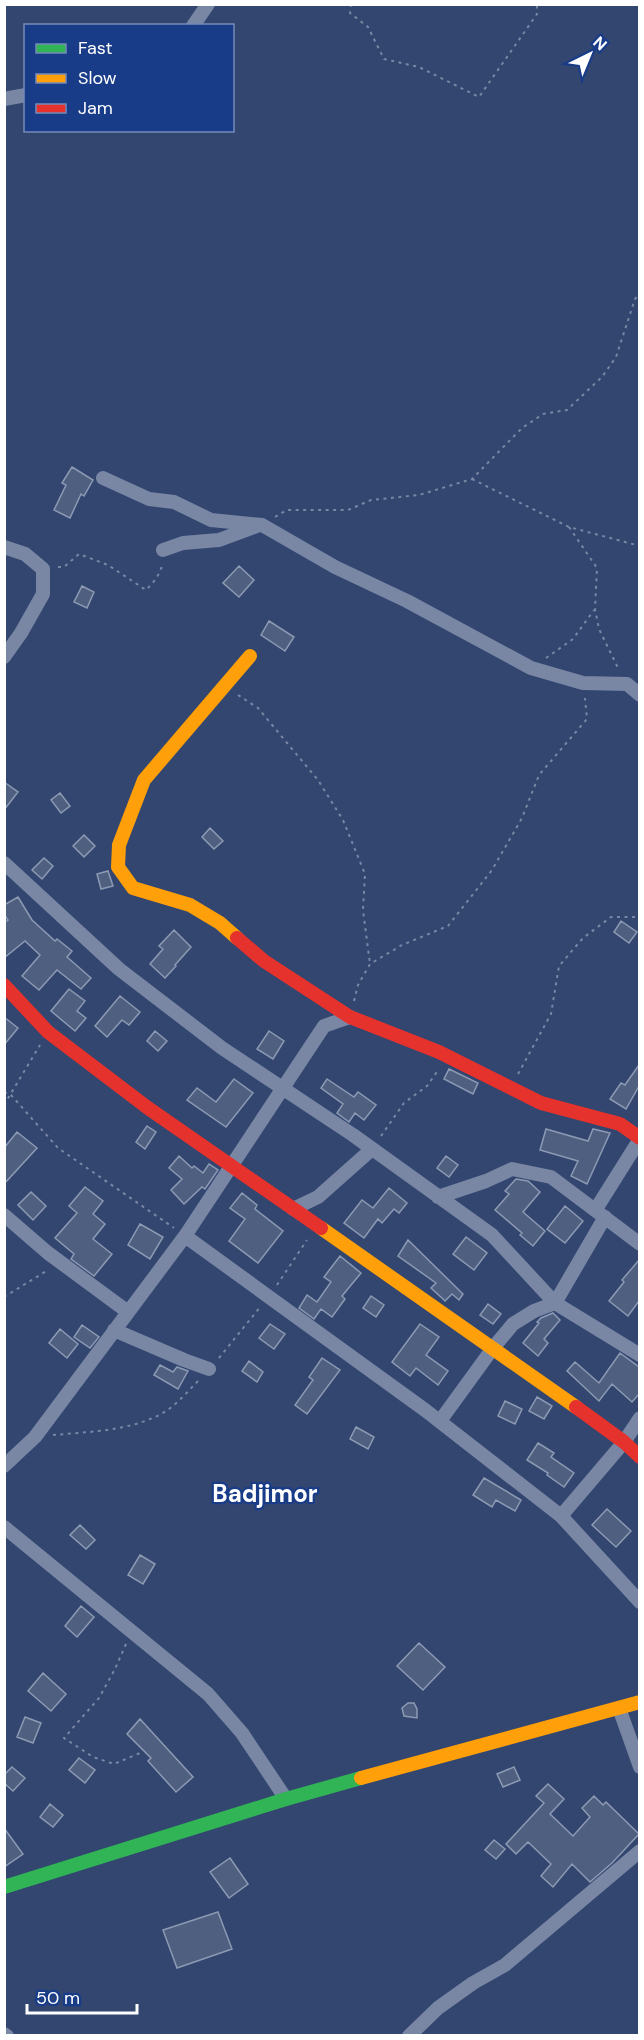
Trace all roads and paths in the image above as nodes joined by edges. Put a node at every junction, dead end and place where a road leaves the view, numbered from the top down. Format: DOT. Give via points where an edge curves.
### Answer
graph roads {
  1 [pos="208,4"];
  2 [pos="351,4"];
  3 [pos="537,4"];
  4 [pos="194,24"];
  5 [pos="24,95"];
  6 [pos="4,99"];
  7 [pos="639,293"];
  8 [pos="103,478"];
  9 [pos="472,479"];
  10 [pos="262,525"];
  11 [pos="570,527"];
  12 [pos="639,546"];
  13 [pos="4,547"];
  14 [pos="163,550"];
  15 [pos="43,569"];
  16 [pos="595,609"];
  17 [pos="250,656"];
  18 [pos="4,657"];
  19 [pos="531,668"];
  20 [pos="583,683"];
  21 [pos="627,684"];
  22 [pos="225,686"];
  23 [pos="639,695"];
  24 [pos="4,863"];
  25 [pos="639,917"];
  26 [pos="370,964"];
  27 [pos="4,985"];
  28 [pos="350,1017"];
  29 [pos="48,1032"];
  30 [pos="447,1056"];
  31 [pos="511,1087"];
  32 [pos="283,1090"];
  33 [pos="4,1092"];
  34 [pos="11,1095"];
  35 [pos="4,1105"];
  36 [pos="639,1139"];
  37 [pos="372,1149"];
  38 [pos="232,1166"];
  39 [pos="438,1197"];
  40 [pos="293,1209"];
  41 [pos="601,1213"];
  42 [pos="4,1215"];
  43 [pos="185,1236"];
  44 [pos="639,1244"];
  45 [pos="60,1263"];
  46 [pos="4,1297"];
  47 [pos="555,1303"];
  48 [pos="128,1312"];
  49 [pos="114,1330"];
  50 [pos="493,1348"];
  51 [pos="639,1355"];
  52 [pos="209,1369"];
  53 [pos="639,1418"];
  54 [pos="440,1421"];
  55 [pos="624,1442"];
  56 [pos="639,1457"];
  57 [pos="4,1466"];
  58 [pos="561,1516"];
  59 [pos="4,1527"];
  60 [pos="639,1602"];
  61 [pos="131,1631"];
  62 [pos="639,1702"];
  63 [pos="619,1707"];
  64 [pos="140,1753"];
  65 [pos="639,1767"];
  66 [pos="286,1799"];
  67 [pos="639,1851"];
  68 [pos="4,1887"];
  69 [pos="409,2036"];
  1 -- 4 [label="street"];
  2 -- 3 [label="path" via="350,13 368,27 384,59 419,67 479,97 537,14"];
  5 -- 6 [label="street"];
  7 -- 9 [label="path" via="616,357 602,377 567,410 543,414 522,428"];
  8 -- 10 [label="street" via="148,499 174,502 211,520"];
  9 -- 10 [label="path" via="419,495 371,500 348,510 287,510"];
  9 -- 11 [label="path"];
  10 -- 14 [label="street" via="219,540 183,543"];
  10 -- 19 [label="street"];
  11 -- 12 [label="path"];
  11 -- 16 [label="path" via="597,568"];
  13 -- 15 [label="street" via="25,554"];
  14 -- 15 [label="path" via="161,571 146,590 108,565 79,554 64,567"];
  15 -- 18 [label="street" via="43,594"];
  16 -- 19 [label="path" via="573,639"];
  16 -- 21 [label="path" via="599,629"];
  17 -- 22 [label="street"];
  19 -- 20 [label="street"];
  20 -- 21 [label="street"];
  20 -- 26 [label="path" via="587,719 539,774 522,818 492,870 448,926 402,945"];
  21 -- 23 [label="street"];
  22 -- 26 [label="path" via="258,708 318,780 343,820 365,874 363,910"];
  22 -- 28 [label="street" via="144,780 119,845 118,867 133,888 190,905 220,923 264,961"];
  24 -- 32 [label="street" via="119,969"];
  25 -- 31 [label="path" via="611,917 583,938 559,966 551,1014"];
  26 -- 28 [label="path" via="358,985"];
  27 -- 29 [label="street"];
  28 -- 30 [label="street"];
  28 -- 32 [label="street" via="324,1026"];
  29 -- 34 [label="path"];
  29 -- 38 [label="street"];
  30 -- 31 [label="street"];
  30 -- 37 [label="path" via="428,1086 404,1103"];
  31 -- 36 [label="street" via="541,1103 620,1124"];
  32 -- 37 [label="street"];
  32 -- 38 [label="street"];
  33 -- 34 [label="path"];
  34 -- 35 [label="path"];
  34 -- 43 [label="path" via="58,1148"];
  36 -- 41 [label="street"];
  37 -- 39 [label="street"];
  37 -- 40 [label="street" via="318,1197"];
  38 -- 40 [label="street"];
  38 -- 43 [label="street"];
  39 -- 41 [label="street" via="512,1169 551,1177"];
  39 -- 47 [label="street" via="492,1234"];
  40 -- 50 [label="street"];
  41 -- 44 [label="street"];
  41 -- 47 [label="street"];
  42 -- 45 [label="street"];
  43 -- 48 [label="street"];
  43 -- 54 [label="street"];
  45 -- 46 [label="path"];
  45 -- 48 [label="street"];
  47 -- 50 [label="street" via="513,1324"];
  47 -- 51 [label="street"];
  48 -- 49 [label="street"];
  49 -- 52 [label="street"];
  49 -- 57 [label="street" via="35,1437"];
  50 -- 54 [label="street"];
  50 -- 55 [label="street"];
  53 -- 55 [label="street"];
  54 -- 58 [label="street"];
  55 -- 56 [label="street"];
  55 -- 58 [label="street"];
  58 -- 60 [label="street"];
  59 -- 61 [label="street"];
  61 -- 64 [label="path" via="99,1698 64,1738 93,1757 114,1764"];
  61 -- 66 [label="street" via="208,1694 242,1733"];
  62 -- 63 [label="street"];
  63 -- 65 [label="street"];
  63 -- 66 [label="street"];
  66 -- 68 [label="street"];
  67 -- 69 [label="street" via="506,1965 438,2008"];
}
